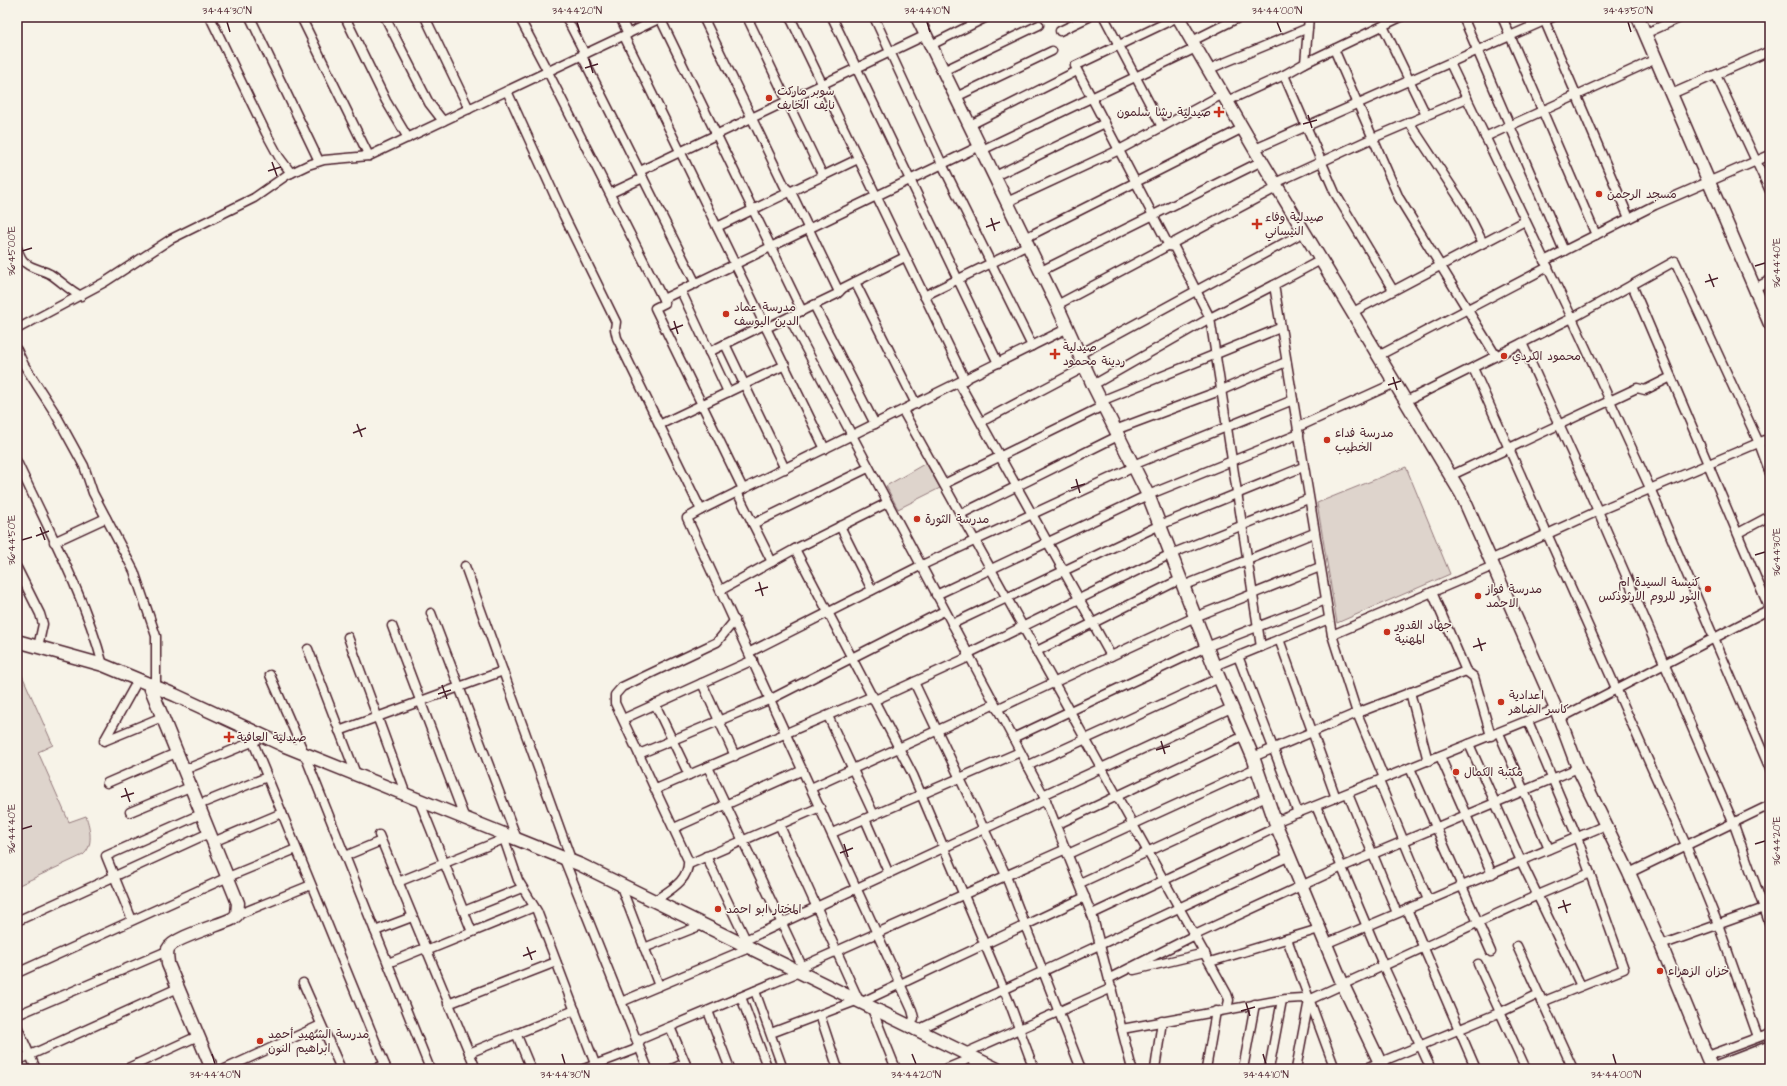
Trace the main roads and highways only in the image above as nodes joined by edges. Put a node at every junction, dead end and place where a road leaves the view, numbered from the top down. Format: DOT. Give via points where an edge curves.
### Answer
graph roads {
  1 [pos="1770,1049"];
  2 [pos="1770,1064"];
  3 [pos="1718,1069"];
  4 [pos="1756,1069"];
  1 -- 3 [label="highway"];
  2 -- 4 [label="highway"];
}
